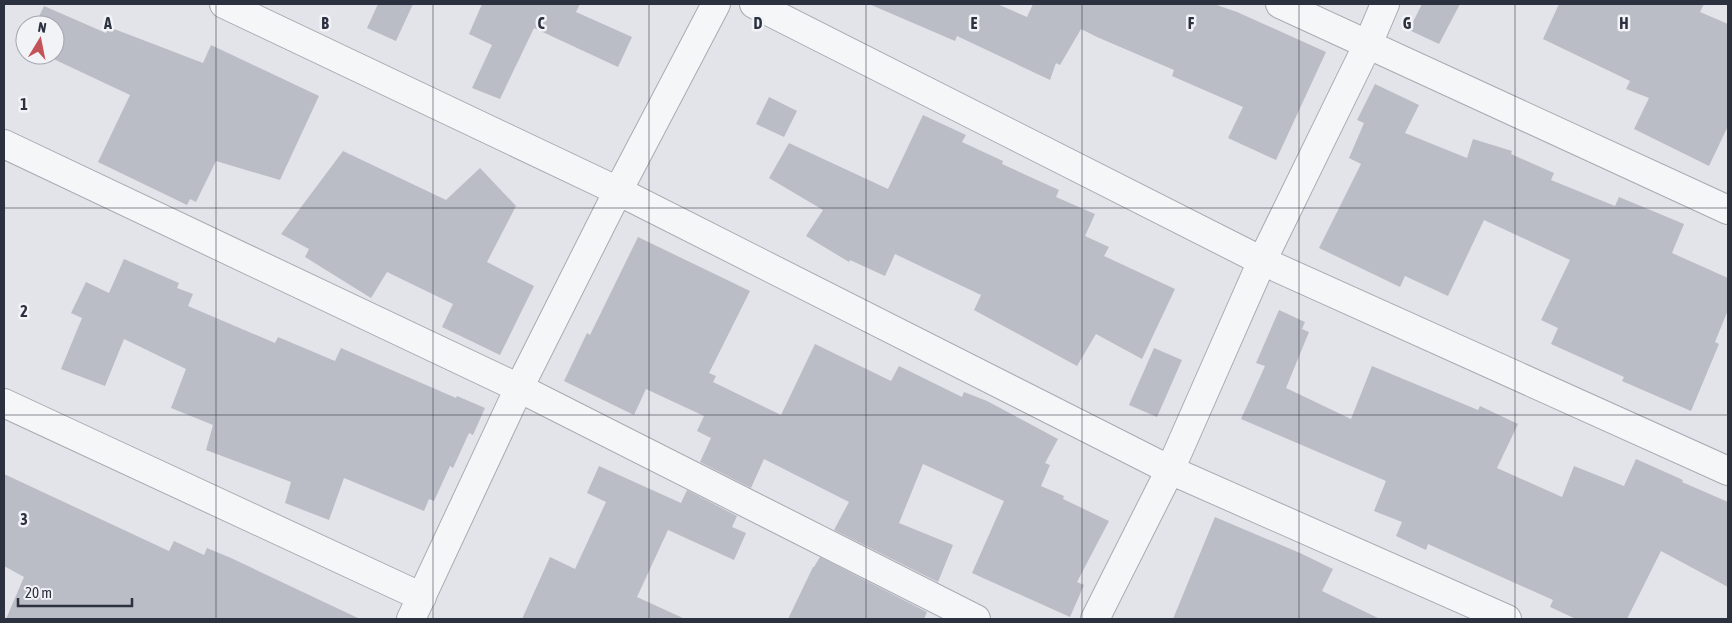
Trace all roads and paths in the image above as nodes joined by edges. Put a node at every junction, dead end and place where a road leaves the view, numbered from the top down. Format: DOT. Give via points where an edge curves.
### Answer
graph roads {
  1 [pos="224,4"];
  2 [pos="716,4"];
  3 [pos="754,4"];
  4 [pos="1280,4"];
  5 [pos="1385,4"];
  6 [pos="1368,44"];
  7 [pos="4,144"];
  8 [pos="618,191"];
  9 [pos="1728,210"];
  10 [pos="1262,261"];
  11 [pos="520,388"];
  12 [pos="4,403"];
  13 [pos="1170,470"];
  14 [pos="1728,471"];
  15 [pos="417,608"];
  16 [pos="976,619"];
  17 [pos="1095,619"];
  18 [pos="1507,619"];
  1 -- 8 [label="street"];
  2 -- 8 [label="street"];
  3 -- 10 [label="street"];
  4 -- 6 [label="street"];
  5 -- 6 [label="street"];
  6 -- 9 [label="street"];
  6 -- 10 [label="street"];
  7 -- 11 [label="street"];
  8 -- 11 [label="street"];
  8 -- 13 [label="street"];
  10 -- 13 [label="street"];
  10 -- 14 [label="street"];
  11 -- 15 [label="street"];
  11 -- 16 [label="street"];
  12 -- 15 [label="street"];
  13 -- 17 [label="street"];
  13 -- 18 [label="street"];
}
